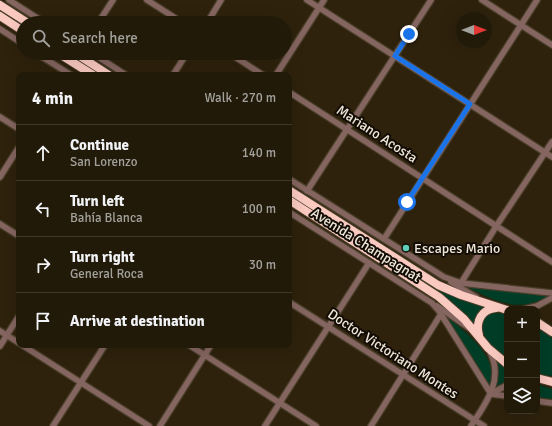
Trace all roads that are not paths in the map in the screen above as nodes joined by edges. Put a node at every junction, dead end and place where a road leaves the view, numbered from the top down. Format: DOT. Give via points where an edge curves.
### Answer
graph roads {
  1 [pos="9,0"];
  2 [pos="113,0"];
  3 [pos="147,0"];
  4 [pos="222,0"];
  5 [pos="307,0"];
  6 [pos="324,0"];
  7 [pos="431,0"];
  8 [pos="482,0"];
  9 [pos="537,0"];
  10 [pos="0,5"];
  11 [pos="319,8"];
  12 [pos="0,16"];
  13 [pos="17,16"];
  14 [pos="34,16"];
  15 [pos="103,16"];
  16 [pos="172,16"];
  17 [pos="212,16"];
  18 [pos="521,25"];
  19 [pos="16,26"];
  20 [pos="0,29"];
  21 [pos="16,39"];
  22 [pos="552,45"];
  23 [pos="292,50"];
  24 [pos="395,56"];
  25 [pos="47,60"];
  26 [pos="69,60"];
  27 [pos="86,60"];
  28 [pos="103,60"];
  29 [pos="183,60"];
  30 [pos="240,60"];
  31 [pos="286,60"];
  32 [pos="65,72"];
  33 [pos="88,72"];
  34 [pos="104,72"];
  35 [pos="121,72"];
  36 [pos="175,72"];
  37 [pos="258,72"];
  38 [pos="278,72"];
  39 [pos="292,94"];
  40 [pos="470,104"];
  41 [pos="0,117"];
  42 [pos="16,127"];
  43 [pos="347,129"];
  44 [pos="552,142"];
  45 [pos="16,152"];
  46 [pos="545,152"];
  47 [pos="552,157"];
  48 [pos="0,177"];
  49 [pos="423,178"];
  50 [pos="292,181"];
  51 [pos="307,191"];
  52 [pos="292,192"];
  53 [pos="292,202"];
  54 [pos="292,216"];
  55 [pos="0,224"];
  56 [pos="497,225"];
  57 [pos="16,234"];
  58 [pos="384,239"];
  59 [pos="552,262"];
  60 [pos="369,263"];
  61 [pos="444,277"];
  62 [pos="461,283"];
  63 [pos="552,293"];
  64 [pos="552,298"];
  65 [pos="428,300"];
  66 [pos="292,304"];
  67 [pos="490,306"];
  68 [pos="537,306"];
  69 [pos="504,309"];
  70 [pos="504,309"];
  71 [pos="441,314"];
  72 [pos="16,321"];
  73 [pos="540,324"];
  74 [pos="328,327"];
  75 [pos="0,331"];
  76 [pos="475,331"];
  77 [pos="552,332"];
  78 [pos="7,336"];
  79 [pos="16,341"];
  80 [pos="486,345"];
  81 [pos="0,346"];
  82 [pos="27,348"];
  83 [pos="103,348"];
  84 [pos="194,348"];
  85 [pos="209,348"];
  86 [pos="205,355"];
  87 [pos="504,361"];
  88 [pos="403,375"];
  89 [pos="81,382"];
  90 [pos="504,387"];
  91 [pos="491,394"];
  92 [pos="504,396"];
  93 [pos="540,401"];
  94 [pos="280,403"];
  95 [pos="552,403"];
  96 [pos="475,420"];
  97 [pos="53,426"];
  98 [pos="149,426"];
  99 [pos="160,426"];
  100 [pos="265,426"];
  101 [pos="316,426"];
  102 [pos="371,426"];
  103 [pos="471,426"];
  104 [pos="484,426"];
  1 -- 14 [label="street"];
  2 -- 15 [label="street"];
  3 -- 16 [label="street"];
  4 -- 17 [label="street"];
  5 -- 11 [label="street"];
  6 -- 11 [label="street"];
  7 -- 24 [label="street"];
  8 -- 18 [label="street"];
  9 -- 18 [label="street"];
  10 -- 13 [label="highway"];
  11 -- 23 [label="street"];
  11 -- 24 [label="street"];
  12 -- 19 [label="highway"];
  18 -- 22 [label="street"];
  18 -- 40 [label="street"];
  20 -- 21 [label="street"];
  24 -- 40 [label="street"];
  24 -- 43 [label="street"];
  25 -- 32 [label="street"];
  26 -- 33 [label="highway"];
  27 -- 34 [label="highway"];
  28 -- 35 [label="street"];
  29 -- 36 [label="street"];
  30 -- 37 [label="street"];
  31 -- 38 [label="street"];
  39 -- 43 [label="street, Mariano Acosta"];
  40 -- 46 [label="street"];
  40 -- 49 [label="street"];
  41 -- 42 [label="street"];
  43 -- 49 [label="street, Mariano Acosta"];
  43 -- 51 [label="street"];
  44 -- 46 [label="street"];
  45 -- 48 [label="street"];
  46 -- 47 [label="street"];
  46 -- 56 [label="street"];
  49 -- 56 [label="street, Mariano Acosta"];
  49 -- 58 [label="street"];
  50 -- 51 [label="street, Avenida Champagnat"];
  51 -- 58 [label="street, Avenida Champagnat"];
  52 -- 67 [label="highway, Avenida Champagnat" via="438,285"];
  53 -- 76 [label="highway, Avenida Champagnat" via="434,293 458,312"];
  54 -- 60 [label="street, Avenida Champagnat"];
  55 -- 57 [label="street"];
  56 -- 59 [label="street, Mariano Acosta"];
  56 -- 62 [label="street"];
  58 -- 61 [label="street, Avenida Champagnat"];
  60 -- 65 [label="street, Avenida Champagnat"];
  60 -- 74 [label="street"];
  61 -- 62 [label="street, Avenida Champagnat"];
  61 -- 67 [label="street, Avenida Champagnat"];
  62 -- 63 [label="street, Avenida Champagnat"];
  64 -- 68 [label="street"];
  65 -- 71 [label="street, Avenida Champagnat"];
  65 -- 76 [label="street, Avenida Champagnat"];
  66 -- 74 [label="street, Doctor Victoriano Montes"];
  67 -- 69 [label="highway, Avenida Champagnat"];
  70 -- 80 [label="highway" via="490,308 480,316 478,328"];
  71 -- 88 [label="street"];
  71 -- 91 [label="street, Avenida Champagnat"];
  72 -- 78 [label="street"];
  73 -- 77 [label="highway"];
  74 -- 88 [label="street, Doctor Victoriano Montes"];
  74 -- 94 [label="street"];
  75 -- 78 [label="street"];
  76 -- 80 [label="highway, Avenida Champagnat"];
  78 -- 79 [label="street"];
  78 -- 81 [label="street"];
  80 -- 87 [label="highway, Avenida Champagnat"];
  80 -- 91 [label="street" via="495,368"];
  82 -- 89 [label="street"];
  83 -- 89 [label="street"];
  84 -- 86 [label="street"];
  85 -- 86 [label="street"];
  86 -- 94 [label="street"];
  86 -- 99 [label="street"];
  88 -- 96 [label="street, Doctor Victoriano Montes"];
  88 -- 102 [label="street"];
  89 -- 97 [label="street"];
  89 -- 98 [label="street"];
  90 -- 91 [label="street"];
  91 -- 92 [label="street"];
  91 -- 96 [label="street"];
  93 -- 95 [label="street"];
  94 -- 100 [label="street"];
  94 -- 101 [label="street"];
  96 -- 103 [label="street"];
  96 -- 104 [label="street, Doctor Victoriano Montes"];
}
